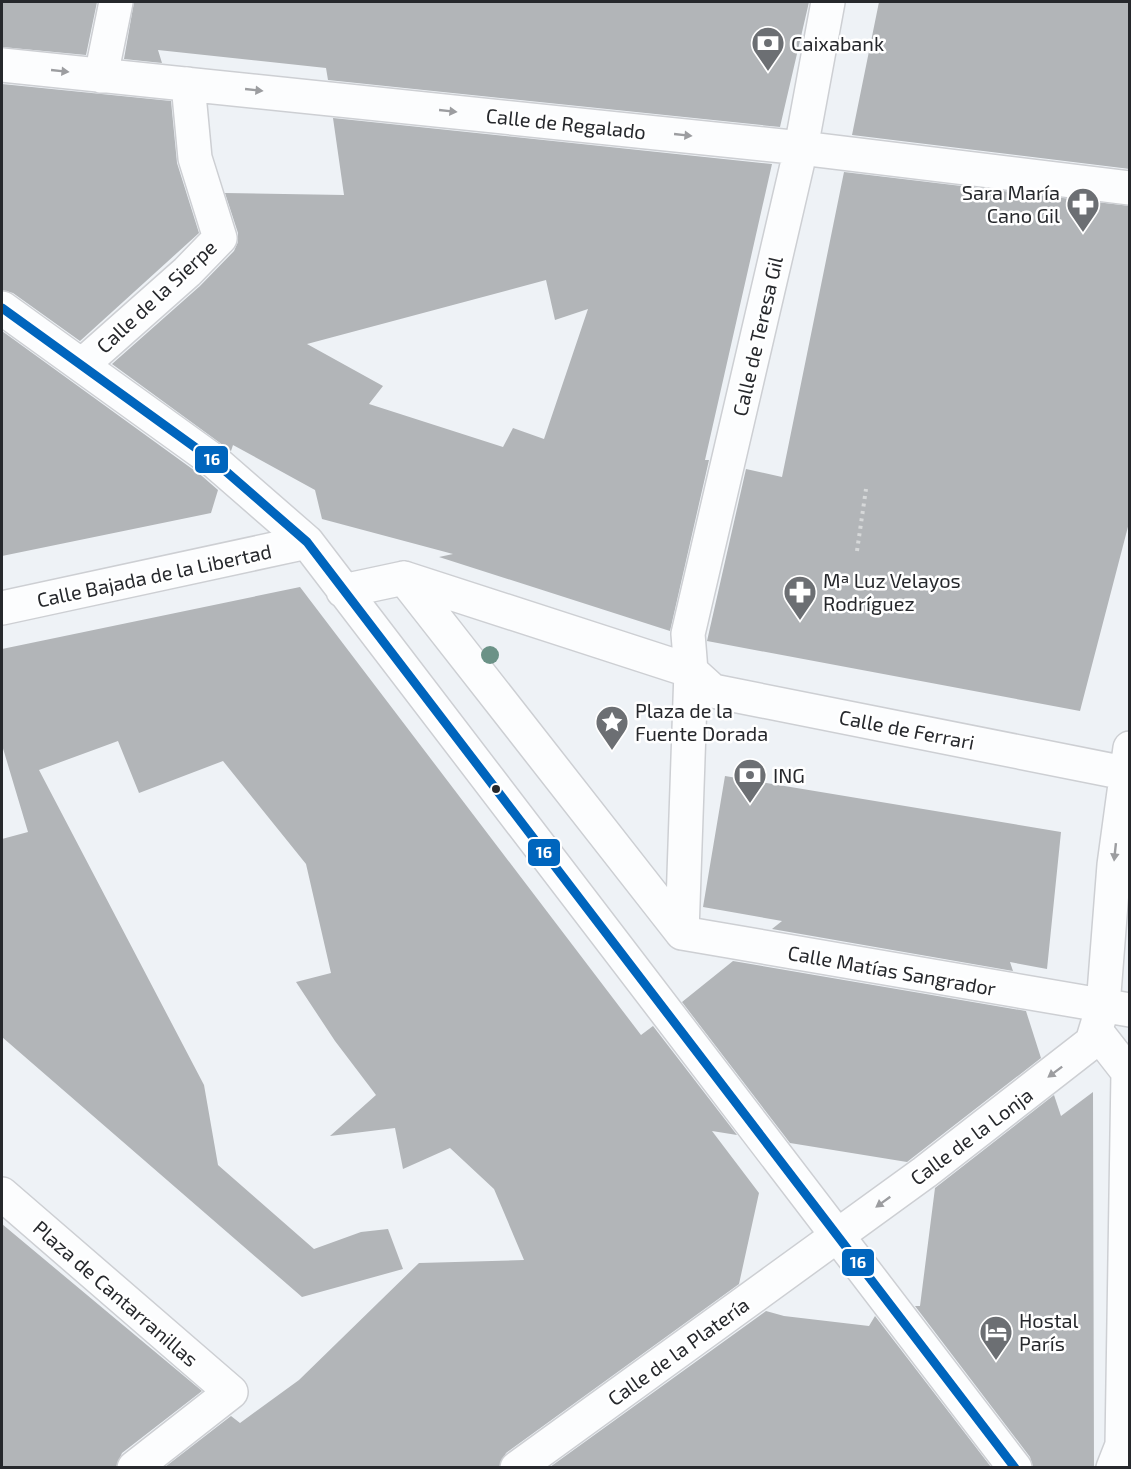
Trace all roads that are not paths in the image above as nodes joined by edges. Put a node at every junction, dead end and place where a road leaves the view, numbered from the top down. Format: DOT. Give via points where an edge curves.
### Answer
graph roads {
  1 [pos="116,2"];
  2 [pos="828,2"];
  3 [pos="2,65"];
  4 [pos="102,76"];
  5 [pos="188,84"];
  6 [pos="801,148"];
  7 [pos="1130,188"];
  8 [pos="2,308"];
  9 [pos="82,365"];
  10 [pos="307,542"];
  11 [pos="404,579"];
  12 [pos="343,591"];
  13 [pos="2,608"];
  14 [pos="691,670"];
  15 [pos="1128,765"];
  16 [pos="682,933"];
  17 [pos="1109,1016"];
  18 [pos="2,1194"];
  19 [pos="839,1235"];
  20 [pos="134,1467"];
  21 [pos="517,1467"];
  22 [pos="1015,1467"];
  23 [pos="1113,1467"];
  1 -- 4 [label="street"];
  2 -- 6 [label="street, Calle de Teresa Gil"];
  3 -- 4 [label="street, Calle de Regalado, one-way"];
  4 -- 5 [label="street, Calle de Regalado"];
  5 -- 6 [label="street, Calle de Regalado, one-way"];
  5 -- 9 [label="street, Calle de la Sierpe" via="195,158 220,238"];
  6 -- 7 [label="street, Calle de Regalado"];
  6 -- 14 [label="street, Calle de Teresa Gil" via="688,634"];
  8 -- 9 [label="street"];
  9 -- 10 [label="street" via="213,461"];
  10 -- 12 [label="street"];
  10 -- 13 [label="street, Calle Bajada de la Libertad"];
  11 -- 12 [label="street"];
  11 -- 14 [label="street"];
  11 -- 16 [label="street"];
  12 -- 19 [label="street"];
  14 -- 15 [label="street, Calle de Ferrari" via="714,691"];
  14 -- 16 [label="street"];
  15 -- 17 [label="street, one-way" via="1114,865"];
  16 -- 17 [label="street, Calle Matías Sangrador"];
  17 -- 19 [label="street, Calle de la Lonja, one-way" via="1084,1050"];
  17 -- 23 [label="street" via="1128,1072 1122,1445"];
  18 -- 20 [label="street, Plaza de Cantarranillas" via="231,1392"];
  19 -- 21 [label="street, Calle de la Platería"];
  19 -- 22 [label="street"];
}
